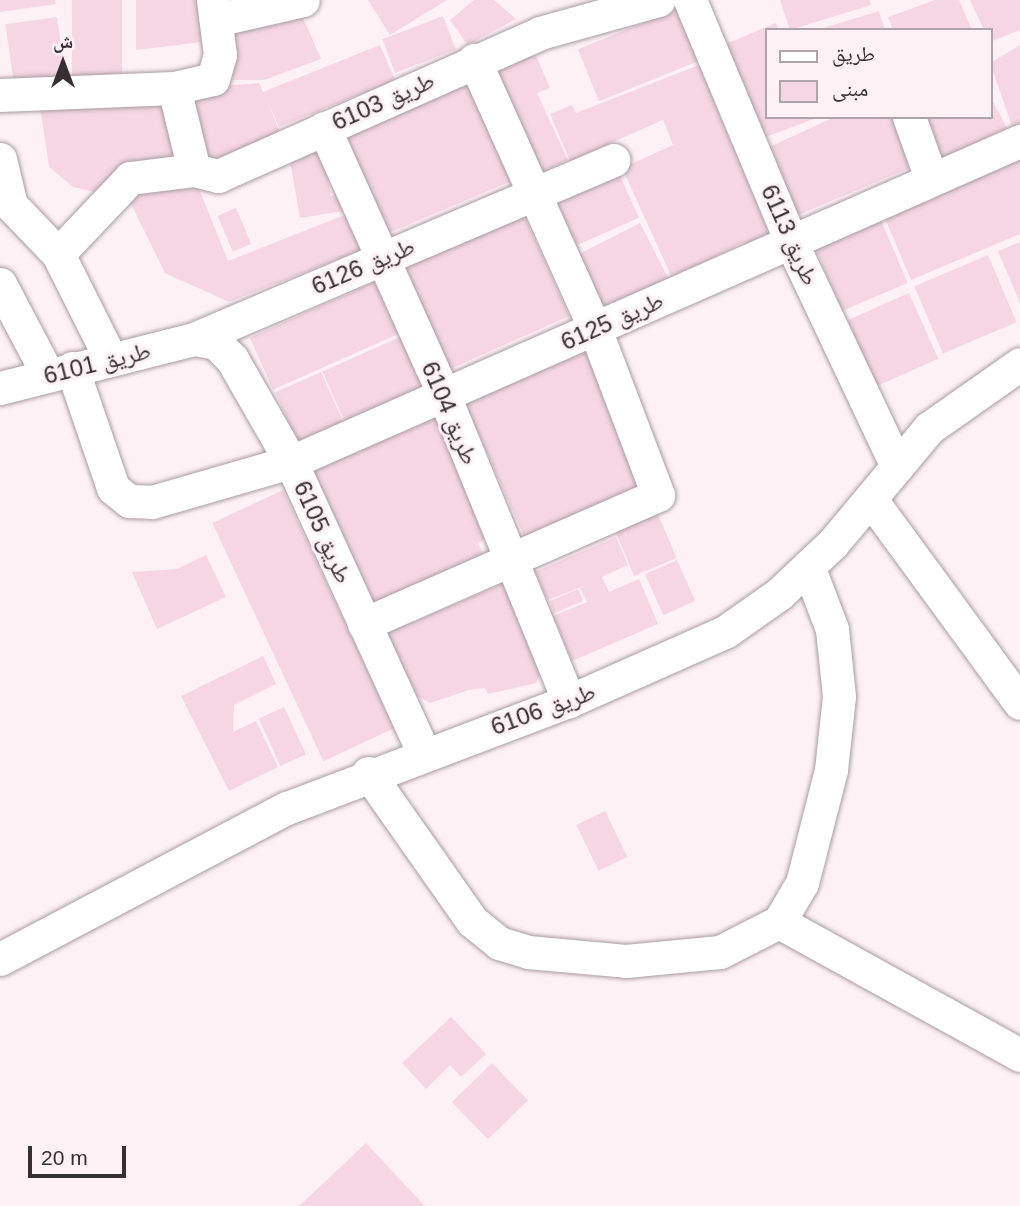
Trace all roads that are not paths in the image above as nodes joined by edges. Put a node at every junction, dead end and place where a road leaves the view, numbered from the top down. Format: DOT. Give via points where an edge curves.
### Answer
graph roads {
  1 [pos="303,0"];
  2 [pos="658,0"];
  3 [pos="690,0"];
  4 [pos="215,10"];
  5 [pos="570,10"];
  6 [pos="474,60"];
  7 [pos="186,86"];
  8 [pos="0,95"];
  9 [pos="910,119"];
  10 [pos="324,128"];
  11 [pos="1020,141"];
  12 [pos="0,159"];
  13 [pos="613,160"];
  14 [pos="194,170"];
  15 [pos="931,178"];
  16 [pos="532,192"];
  17 [pos="10,223"];
  18 [pos="791,242"];
  19 [pos="58,254"];
  20 [pos="381,258"];
  21 [pos="0,284"];
  22 [pos="595,329"];
  23 [pos="194,339"];
  24 [pos="110,358"];
  25 [pos="60,371"];
  26 [pos="1017,371"];
  27 [pos="0,388"];
  28 [pos="443,393"];
  29 [pos="291,462"];
  30 [pos="897,466"];
  31 [pos="872,500"];
  32 [pos="512,558"];
  33 [pos="808,566"];
  34 [pos="364,624"];
  35 [pos="569,701"];
  36 [pos="1020,703"];
  37 [pos="423,751"];
  38 [pos="368,773"];
  39 [pos="779,922"];
  40 [pos="0,959"];
  41 [pos="1020,1055"];
  1 -- 4 [label="street"];
  2 -- 5 [label="street, طريق 6103"];
  3 -- 18 [label="street, طريق 6113"];
  4 -- 7 [label="street" via="220,68"];
  5 -- 6 [label="street, طريق 6103"];
  6 -- 10 [label="street, طريق 6103"];
  6 -- 16 [label="street"];
  7 -- 8 [label="street"];
  7 -- 14 [label="street"];
  9 -- 15 [label="street"];
  10 -- 14 [label="street, طريق 6103" via="218,176"];
  10 -- 20 [label="street, طريق 6104"];
  11 -- 15 [label="street, طريق 6125"];
  12 -- 17 [label="street"];
  13 -- 16 [label="street, طريق 6126"];
  14 -- 19 [label="street, طريق 6103" via="130,178"];
  15 -- 18 [label="street, طريق 6125"];
  16 -- 20 [label="street, طريق 6126"];
  16 -- 22 [label="street"];
  17 -- 19 [label="street"];
  18 -- 22 [label="street, طريق 6125"];
  18 -- 30 [label="street, طريق 6113"];
  19 -- 24 [label="street"];
  20 -- 23 [label="street, طريق 6126"];
  20 -- 28 [label="street, طريق 6104"];
  21 -- 25 [label="street, طريق 6125"];
  22 -- 28 [label="street, طريق 6125"];
  22 -- 32 [label="street" via="658,489 654,500"];
  23 -- 24 [label="street, طريق 6101"];
  23 -- 29 [label="street, طريق 6105" via="216,343 232,359"];
  24 -- 25 [label="street, طريق 6101"];
  25 -- 27 [label="street, طريق 6101"];
  25 -- 29 [label="street, طريق 6125" via="113,488 129,501 152,502"];
  26 -- 30 [label="street, طريق 6106" via="929,428"];
  28 -- 29 [label="street, طريق 6125"];
  28 -- 32 [label="street, طريق 6104"];
  29 -- 34 [label="street, طريق 6105"];
  30 -- 31 [label="street, طريق 6106"];
  31 -- 33 [label="street, طريق 6106"];
  31 -- 36 [label="street"];
  32 -- 34 [label="street"];
  32 -- 35 [label="street, طريق 6104"];
  33 -- 35 [label="street, طريق 6106" via="725,632"];
  33 -- 39 [label="street" via="832,629 839,696 831,770 802,883"];
  34 -- 37 [label="street, طريق 6105"];
  35 -- 37 [label="street, طريق 6106"];
  37 -- 38 [label="street, طريق 6106"];
  38 -- 39 [label="street" via="472,921 499,943 625,961 720,952"];
  38 -- 40 [label="street, طريق 6106" via="287,808"];
  39 -- 41 [label="street"];
}
